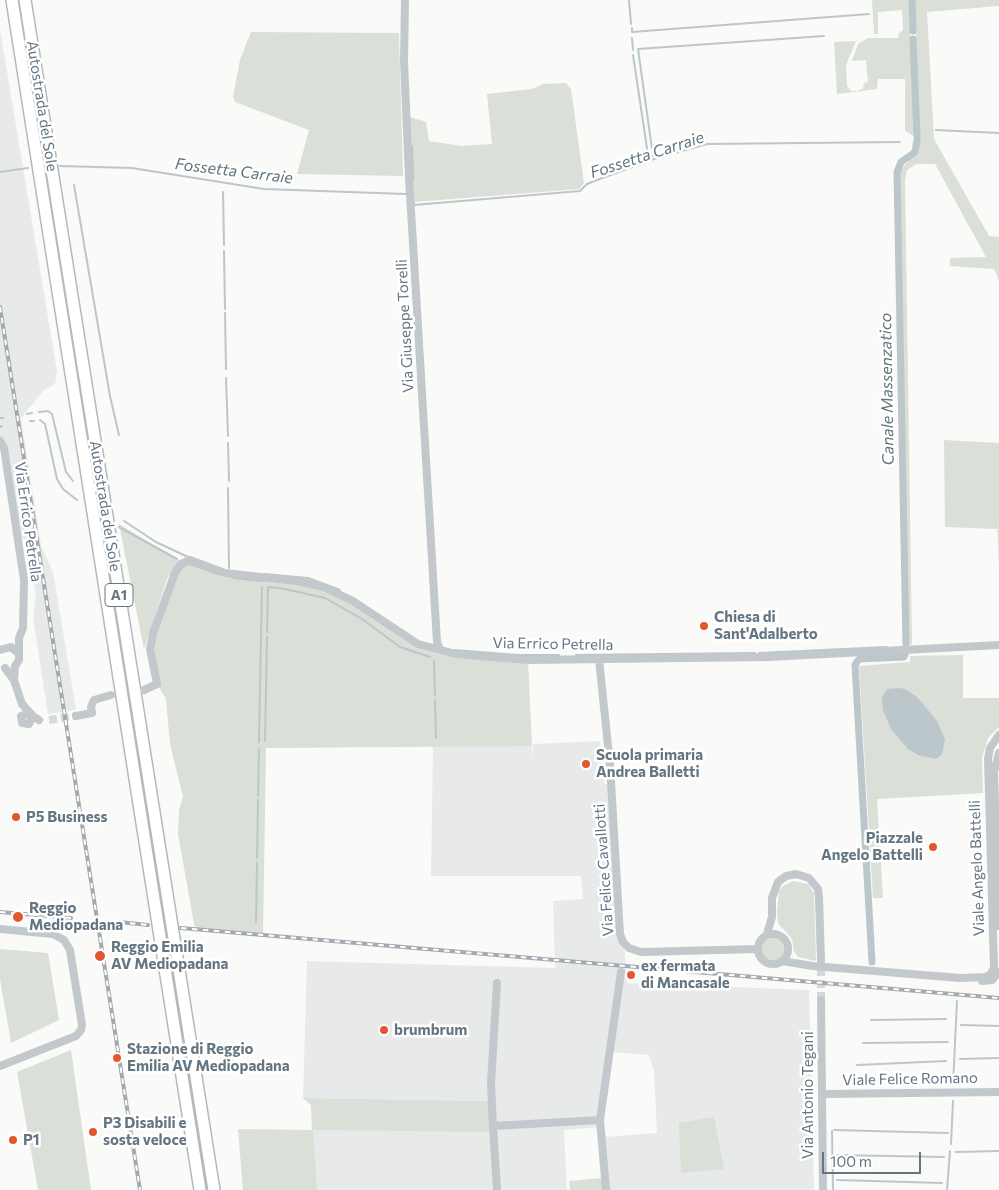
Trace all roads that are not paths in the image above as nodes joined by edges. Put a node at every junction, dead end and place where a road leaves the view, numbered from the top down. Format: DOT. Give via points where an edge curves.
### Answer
graph roads {
  1 [pos="12,0"];
  2 [pos="25,0"];
  3 [pos="405,0"];
  4 [pos="0,441"];
  5 [pos="19,638"];
  6 [pos="999,645"];
  7 [pos="4,648"];
  8 [pos="440,649"];
  9 [pos="18,653"];
  10 [pos="599,659"];
  11 [pos="3,666"];
  12 [pos="15,666"];
  13 [pos="14,680"];
  14 [pos="144,690"];
  15 [pos="111,694"];
  16 [pos="76,716"];
  17 [pos="49,720"];
  18 [pos="999,735"];
  19 [pos="999,754"];
  20 [pos="772,918"];
  21 [pos="999,926"];
  22 [pos="0,930"];
  23 [pos="767,934"];
  24 [pos="780,935"];
  25 [pos="757,949"];
  26 [pos="788,951"];
  27 [pos="821,960"];
  28 [pos="782,961"];
  29 [pos="803,964"];
  30 [pos="620,972"];
  31 [pos="999,972"];
  32 [pos="963,978"];
  33 [pos="496,983"];
  34 [pos="821,1000"];
  35 [pos="0,1066"];
  36 [pos="999,1092"];
  37 [pos="822,1094"];
  38 [pos="600,1120"];
  39 [pos="493,1126"];
  40 [pos="200,1190"];
  41 [pos="214,1190"];
  42 [pos="497,1190"];
  43 [pos="606,1190"];
  44 [pos="823,1190"];
  1 -- 40 [label="highway, Autostrada del Sole / A1"];
  2 -- 41 [label="highway, Autostrada del Sole / A1"];
  3 -- 8 [label="street, Via Giuseppe Torelli" via="409,177 433,584"];
  4 -- 5 [label="street, Via Errico Petrella" via="4,448 24,575 23,628"];
  5 -- 7 [label="street"];
  5 -- 9 [label="street, Via Errico Petrella"];
  6 -- 10 [label="street, Via Errico Petrella" via="768,656"];
  7 -- 9 [label="street" via="14,648"];
  8 -- 10 [label="street, Via Errico Petrella" via="456,654 514,660"];
  8 -- 14 [label="street, Via Errico Petrella" via="430,649 410,640 353,601 324,587 297,580 225,573 187,561 175,573 153,633 150,649 157,684"];
  9 -- 12 [label="street, Via Errico Petrella" via="19,660"];
  10 -- 25 [label="street, Via Felice Cavallotti" via="623,942 641,952"];
  11 -- 12 [label="street"];
  11 -- 13 [label="street"];
  12 -- 13 [label="street, Via Errico Petrella"];
  13 -- 17 [label="street" via="22,704 31,717"];
  15 -- 16 [label="street" via="94,700 92,713"];
  18 -- 32 [label="street, Viale Angelo Battelli" via="990,748 988,760 994,967 985,978"];
  19 -- 21 [label="street, Viale Angelo Battelli" via="994,772"];
  20 -- 23 [label="street"];
  20 -- 24 [label="street"];
  20 -- 27 [label="street" via="772,898 778,882 796,874 809,878 818,889"];
  22 -- 35 [label="street" via="53,934 64,940 70,950 82,1025 76,1036"];
  23 -- 24 [label="street"];
  23 -- 25 [label="street"];
  24 -- 26 [label="street" via="786,941"];
  25 -- 28 [label="street, Viale Angelo Battelli" via="767,963"];
  26 -- 28 [label="street"];
  26 -- 29 [label="street"];
  28 -- 29 [label="street, Viale Angelo Battelli"];
  29 -- 32 [label="street, Viale Angelo Battelli"];
  30 -- 38 [label="street"];
  31 -- 32 [label="street, Viale Angelo Battelli" via="989,982"];
  33 -- 39 [label="street" via="491,1083"];
  34 -- 37 [label="street, Via Antonio Tegani"];
  36 -- 37 [label="street, Viale Felice Romano"];
  37 -- 44 [label="street, Via Antonio Tegani"];
  38 -- 39 [label="street"];
  38 -- 43 [label="street"];
  39 -- 42 [label="street"];
}
